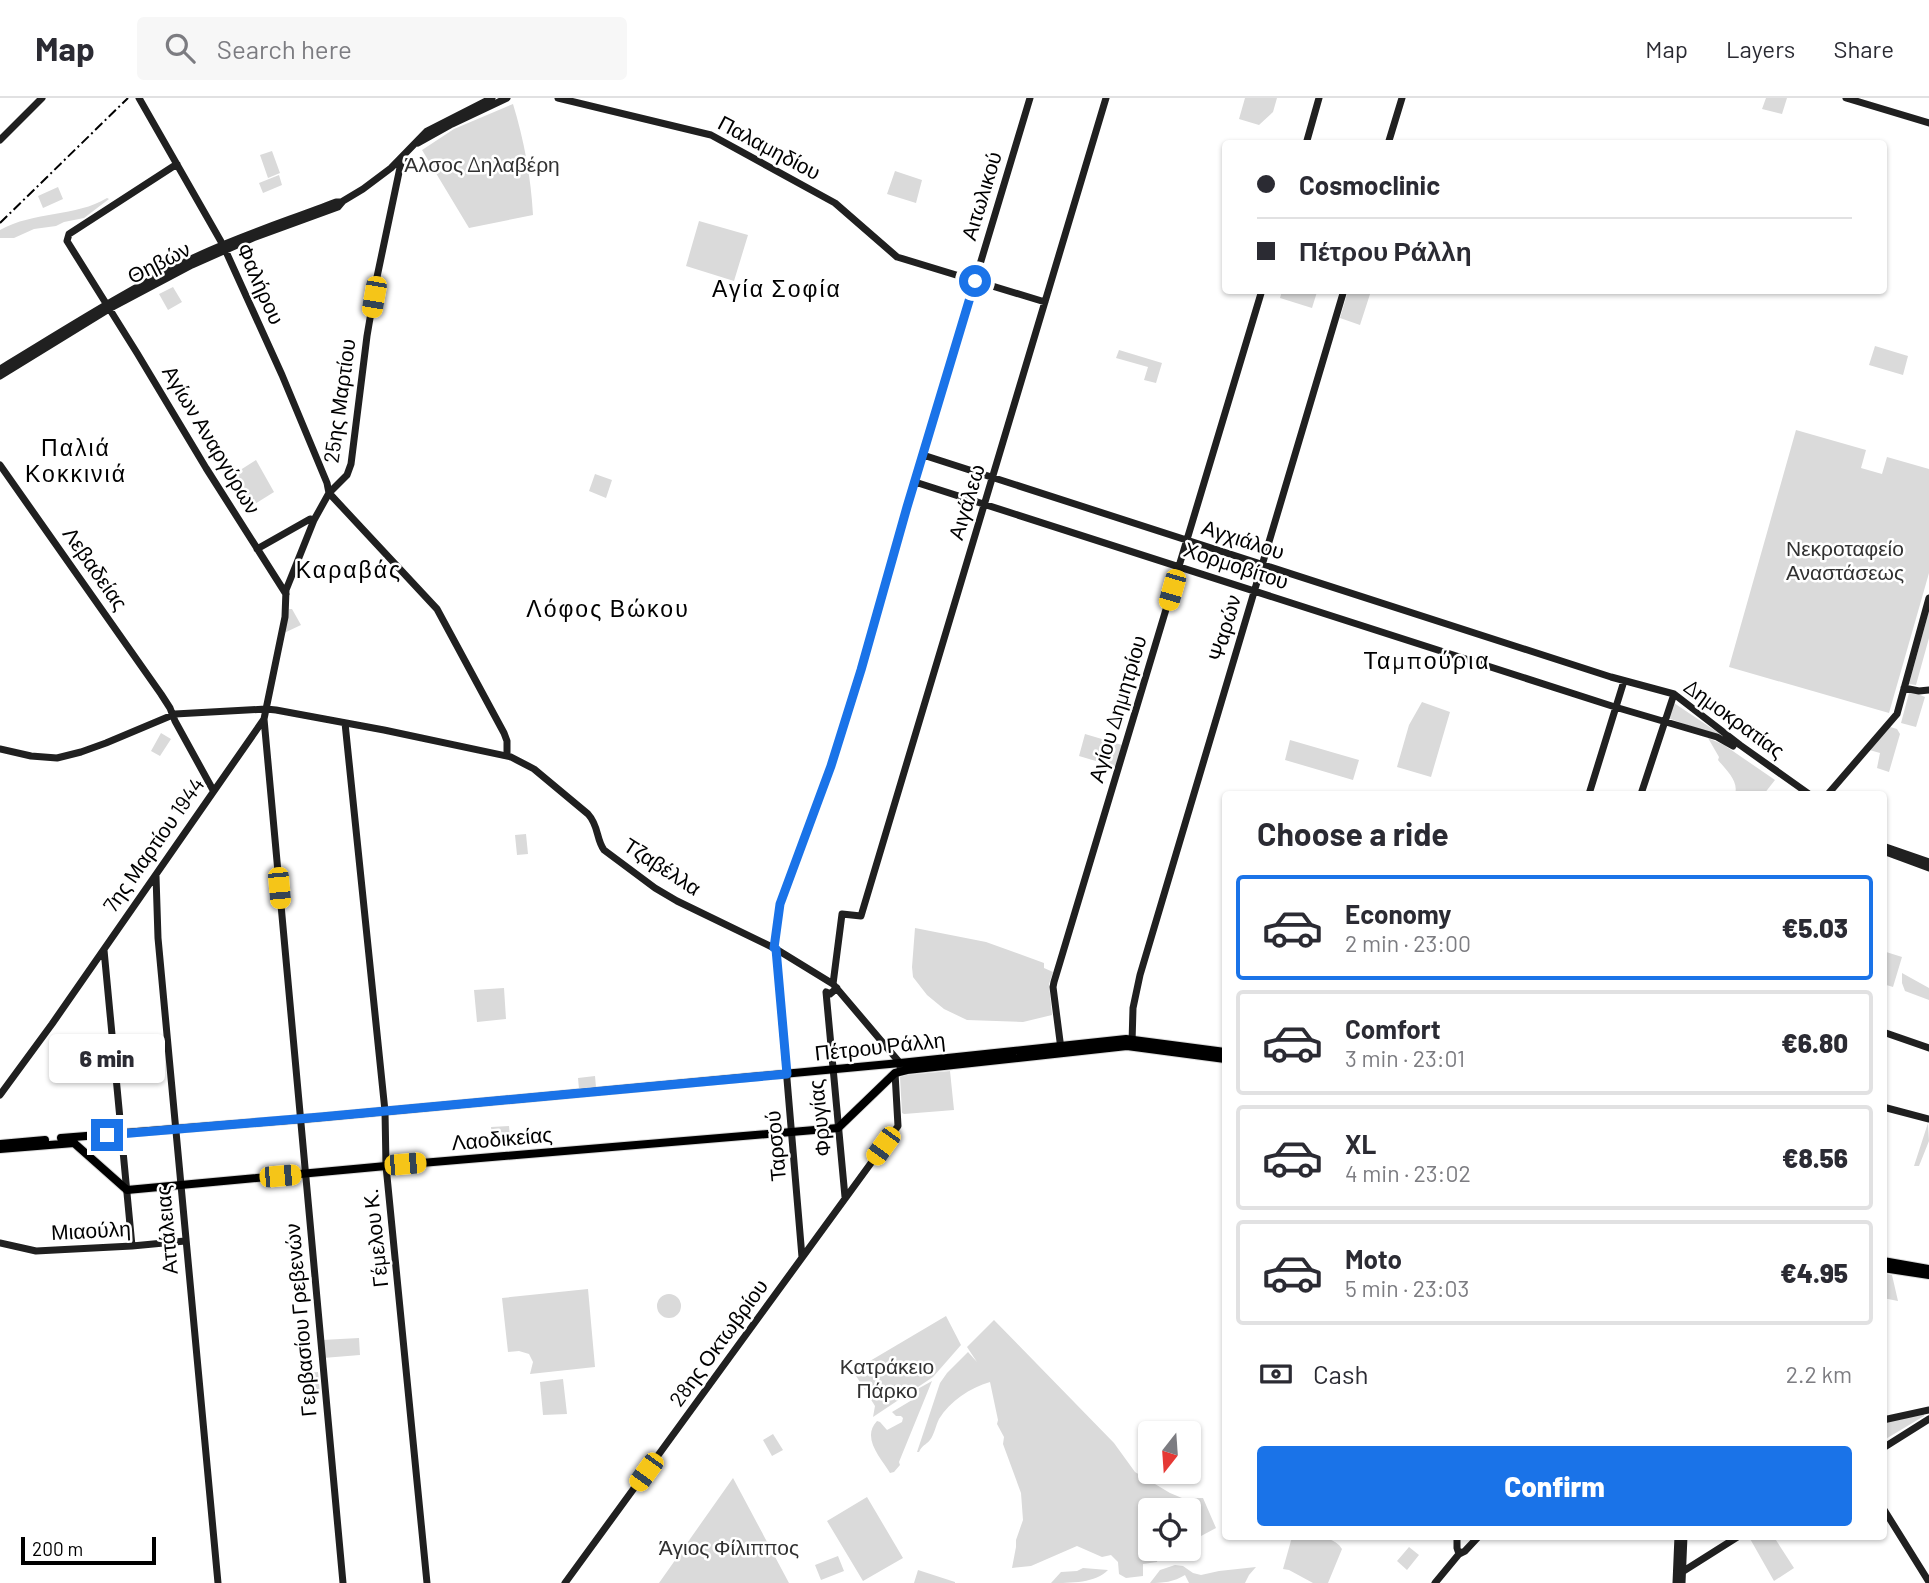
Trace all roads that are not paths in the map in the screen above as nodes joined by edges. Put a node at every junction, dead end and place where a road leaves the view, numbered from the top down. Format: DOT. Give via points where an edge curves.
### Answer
graph roads {
  1 [pos="42,98"];
  2 [pos="139,98"];
  3 [pos="492,98"];
  4 [pos="507,98"];
  5 [pos="558,98"];
  6 [pos="1030,98"];
  7 [pos="1105,98"];
  8 [pos="1319,98"];
  9 [pos="1402,98"];
  10 [pos="1846,98"];
  11 [pos="1929,123"];
  12 [pos="0,140"];
  13 [pos="1307,140"];
  14 [pos="1389,140"];
  15 [pos="414,144"];
  16 [pos="402,158"];
  17 [pos="177,164"];
  18 [pos="224,247"];
  19 [pos="975,281"];
  20 [pos="1261,294"];
  21 [pos="1343,294"];
  22 [pos="1045,302"];
  23 [pos="108,307"];
  24 [pos="0,369"];
  25 [pos="0,376"];
  26 [pos="923,455"];
  27 [pos="0,465"];
  28 [pos="992,477"];
  29 [pos="915,482"];
  30 [pos="330,493"];
  31 [pos="984,504"];
  32 [pos="312,520"];
  33 [pos="1187,540"];
  34 [pos="257,549"];
  35 [pos="1262,564"];
  36 [pos="1179,566"];
  37 [pos="1254,590"];
  38 [pos="286,594"];
  39 [pos="1929,598"];
  40 [pos="1553,658"];
  41 [pos="1624,681"];
  42 [pos="1904,688"];
  43 [pos="1929,690"];
  44 [pos="1919,691"];
  45 [pos="1674,694"];
  46 [pos="1929,696"];
  47 [pos="1615,706"];
  48 [pos="266,709"];
  49 [pos="173,715"];
  50 [pos="264,719"];
  51 [pos="1666,721"];
  52 [pos="345,723"];
  53 [pos="0,749"];
  54 [pos="507,756"];
  55 [pos="213,790"];
  56 [pos="1590,791"];
  57 [pos="1642,791"];
  58 [pos="1797,791"];
  59 [pos="1805,791"];
  60 [pos="1831,791"];
  61 [pos="1887,847"];
  62 [pos="1887,852"];
  63 [pos="1929,862"];
  64 [pos="1929,868"];
  65 [pos="156,874"];
  66 [pos="106,946"];
  67 [pos="775,948"];
  68 [pos="835,986"];
  69 [pos="1887,1033"];
  70 [pos="1132,1043"];
  71 [pos="1929,1048"];
  72 [pos="1061,1049"];
  73 [pos="1220,1054"];
  74 [pos="880,1065"];
  75 [pos="899,1069"];
  76 [pos="832,1070"];
  77 [pos="787,1074"];
  78 [pos="887,1082"];
  79 [pos="0,1095"];
  80 [pos="1887,1108"];
  81 [pos="385,1111"];
  82 [pos="300,1119"];
  83 [pos="1929,1119"];
  84 [pos="838,1128"];
  85 [pos="175,1129"];
  86 [pos="793,1132"];
  87 [pos="121,1133"];
  88 [pos="0,1144"];
  89 [pos="0,1149"];
  90 [pos="386,1166"];
  91 [pos="305,1174"];
  92 [pos="180,1185"];
  93 [pos="127,1190"];
  94 [pos="845,1198"];
  95 [pos="185,1241"];
  96 [pos="0,1243"];
  97 [pos="132,1247"];
  98 [pos="802,1257"];
  99 [pos="1887,1262"];
  100 [pos="1887,1269"];
  101 [pos="1929,1269"];
  102 [pos="1929,1275"];
  103 [pos="1929,1410"];
  104 [pos="1887,1419"];
  105 [pos="1929,1419"];
  106 [pos="1887,1445"];
  107 [pos="1887,1514"];
  108 [pos="1458,1540"];
  109 [pos="1474,1540"];
  110 [pos="1681,1540"];
  111 [pos="1732,1540"];
  112 [pos="1460,1551"];
  113 [pos="1679,1572"];
  114 [pos="1928,1579"];
  115 [pos="218,1583"];
  116 [pos="343,1583"];
  117 [pos="427,1583"];
  118 [pos="565,1583"];
  119 [pos="1435,1583"];
  120 [pos="1679,1583"];
  121 [pos="1918,1583"];
  1 -- 12 [label="street"];
  2 -- 17 [label="street, Φαλήρου"];
  3 -- 15 [label="street, Θηβών" via="431,128"];
  4 -- 15 [label="street, Θηβών"];
  5 -- 19 [label="street, Παλαμηδίου" via="711,135 842,208 903,260"];
  6 -- 19 [label="street, Αιτωλικού"];
  7 -- 22 [label="street, Αιγάλεω"];
  8 -- 13 [label="street"];
  9 -- 14 [label="street"];
  10 -- 11 [label="street"];
  15 -- 16 [label="street, Θηβών"];
  16 -- 18 [label="street, Θηβών" via="343,201"];
  16 -- 30 [label="street, 25ης Μαρτίου" via="375,289 351,464"];
  17 -- 18 [label="street, Φαλήρου"];
  17 -- 23 [label="street, Αγίων Αναργύρων" via="68,235 67,241"];
  18 -- 23 [label="street, Θηβών" via="189,260"];
  18 -- 30 [label="street, Φαλήρου"];
  19 -- 22 [label="street"];
  19 -- 26 [label="street, Αιτωλικού"];
  20 -- 33 [label="street, Αγίου Δημητρίου"];
  21 -- 35 [label="street, Ψαρών"];
  22 -- 28 [label="street, Αιγάλεω"];
  23 -- 24 [label="street, Θηβών"];
  23 -- 25 [label="street, Θηβών"];
  23 -- 34 [label="street, Αγίων Αναργύρων"];
  26 -- 28 [label="street, Αγχιάλου"];
  26 -- 29 [label="street, Αιτωλικού"];
  27 -- 49 [label="street, Λεβαδείας"];
  28 -- 31 [label="street, Αιγάλεω"];
  28 -- 33 [label="street, Αγχιάλου"];
  29 -- 31 [label="street, Χορμοβίτου"];
  29 -- 67 [label="street, Αιτωλικού" via="831,766 780,904"];
  30 -- 32 [label="street, 25ης Μαρτίου"];
  30 -- 54 [label="street" via="437,609 504,733"];
  31 -- 36 [label="street, Χορμοβίτου"];
  31 -- 68 [label="street, Αιγάλεω" via="861,916 842,914"];
  32 -- 34 [label="street"];
  32 -- 38 [label="street, 25ης Μαρτίου"];
  33 -- 35 [label="street, Αγχιάλου"];
  33 -- 36 [label="street, Αγίου Δημητρίου"];
  34 -- 38 [label="street, Αγίων Αναργύρων"];
  35 -- 37 [label="street, Ψαρών"];
  35 -- 40 [label="street, Αγχιάλου"];
  36 -- 37 [label="street, Χορμοβίτου"];
  36 -- 72 [label="street, Αγίου Δημητρίου" via="1053,987"];
  37 -- 47 [label="street, Χορμοβίτου"];
  37 -- 70 [label="street, Ψαρών" via="1140,975"];
  38 -- 48 [label="street, 7ης Μαρτίου 1944"];
  39 -- 42 [label="street"];
  40 -- 41 [label="street, Δημοκρατίας"];
  41 -- 45 [label="street, Δημοκρατίας"];
  41 -- 47 [label="street"];
  42 -- 44 [label="street"];
  42 -- 60 [label="street" via="1897,713"];
  43 -- 44 [label="street"];
  44 -- 46 [label="street"];
  45 -- 51 [label="street"];
  45 -- 59 [label="street, Δημοκρατίας"];
  47 -- 51 [label="street, Δημοκρατίας"];
  47 -- 56 [label="street"];
  48 -- 49 [label="street, Τζαβέλλα"];
  48 -- 50 [label="street, 7ης Μαρτίου 1944"];
  48 -- 52 [label="street, Τζαβέλλα"];
  49 -- 53 [label="street, Τζαβέλλα" via="64,757"];
  49 -- 55 [label="street, Λεβαδείας"];
  50 -- 55 [label="street, 7ης Μαρτίου 1944"];
  50 -- 82 [label="street, Γερβασίου Γρεβενών"];
  51 -- 57 [label="street"];
  51 -- 58 [label="street, Δημοκρατίας" via="1726,741"];
  52 -- 54 [label="street, Τζαβέλλα"];
  52 -- 81 [label="street, Γέμελου Κ."];
  54 -- 67 [label="street, Τζαβέλλα" via="534,769 588,814 604,850 643,880"];
  55 -- 65 [label="street, 7ης Μαρτίου 1944"];
  61 -- 63 [label="street"];
  62 -- 64 [label="street"];
  65 -- 66 [label="street, 7ης Μαρτίου 1944"];
  65 -- 85 [label="street, Αττάλειας"];
  66 -- 79 [label="street, 7ης Μαρτίου 1944"];
  66 -- 87 [label="street"];
  67 -- 68 [label="street, Τζαβέλλα"];
  67 -- 77 [label="street, Ταρσού"];
  68 -- 75 [label="street, Τζαβέλλα"];
  68 -- 76 [label="street, Φρυγίας" via="830,994 826,992"];
  69 -- 71 [label="street"];
  70 -- 72 [label="main road, Πέτρου Ράλλη"];
  70 -- 73 [label="main road, Πέτρου Ράλλη"];
  72 -- 75 [label="main road, Πέτρου Ράλλη"];
  74 -- 75 [label="main road, Πέτρου Ράλλη"];
  74 -- 76 [label="main road, Πέτρου Ράλλη"];
  74 -- 78 [label="main road" via="888,1072"];
  75 -- 78 [label="main road, Πέτρου Ράλλη"];
  75 -- 94 [label="street, 28ης Οκτωβρίου" via="898,1126"];
  76 -- 77 [label="main road, Πέτρου Ράλλη"];
  76 -- 84 [label="street, Φρυγίας"];
  77 -- 81 [label="main road, Πέτρου Ράλλη"];
  77 -- 86 [label="street, Ταρσού"];
  78 -- 84 [label="main road, Πέτρου Ράλλη"];
  80 -- 83 [label="street"];
  81 -- 82 [label="main road, Πέτρου Ράλλη"];
  81 -- 90 [label="street, Γέμελου Κ."];
  82 -- 85 [label="main road, Πέτρου Ράλλη"];
  82 -- 91 [label="street, Γερβασίου Γρεβενών"];
  84 -- 86 [label="main road, Λαοδικείας"];
  84 -- 94 [label="street, Φρυγίας"];
  85 -- 87 [label="main road, Πέτρου Ράλλη"];
  85 -- 92 [label="street, Αττάλειας"];
  86 -- 90 [label="main road, Λαοδικείας"];
  86 -- 98 [label="street, Ταρσού"];
  87 -- 88 [label="main road, Πέτρου Ράλλη"];
  87 -- 93 [label="street"];
  89 -- 93 [label="main road" via="75,1144"];
  90 -- 91 [label="main road, Λαοδικείας"];
  90 -- 117 [label="street, Γέμελου Κ."];
  91 -- 92 [label="main road, Λαοδικείας"];
  91 -- 116 [label="street, Γερβασίου Γρεβενών"];
  92 -- 93 [label="main road, Λαοδικείας"];
  92 -- 95 [label="street, Αττάλειας"];
  93 -- 97 [label="street"];
  94 -- 98 [label="street, 28ης Οκτωβρίου"];
  95 -- 97 [label="street, Μιαούλη"];
  95 -- 115 [label="street, Αττάλειας"];
  96 -- 97 [label="street, Μιαούλη" via="36,1251"];
  98 -- 118 [label="street, 28ης Οκτωβρίου"];
  99 -- 101 [label="main road"];
  100 -- 102 [label="main road"];
  103 -- 104 [label="street"];
  105 -- 106 [label="street"];
  107 -- 114 [label="street"];
  108 -- 112 [label="street"];
  109 -- 112 [label="street"];
  110 -- 113 [label="street"];
  111 -- 113 [label="street"];
  112 -- 119 [label="street"];
  113 -- 120 [label="street"];
  114 -- 121 [label="street"];
}
